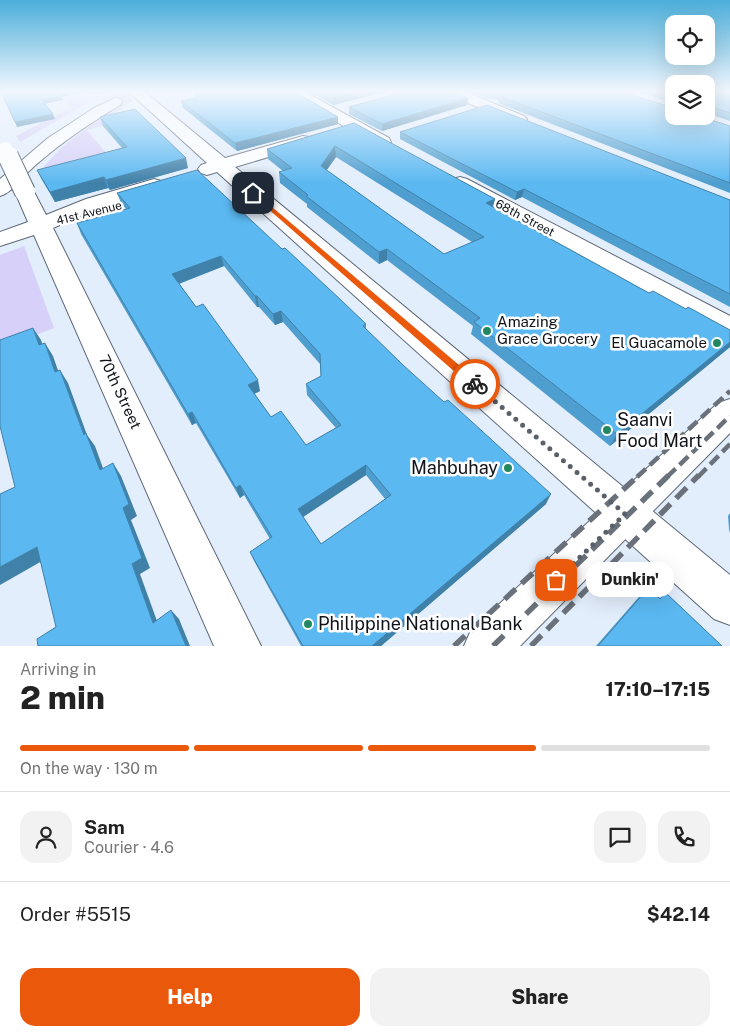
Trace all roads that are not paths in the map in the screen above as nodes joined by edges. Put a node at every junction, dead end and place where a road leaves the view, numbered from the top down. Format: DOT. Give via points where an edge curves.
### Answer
graph roads {
  1 [pos="60,122"];
  2 [pos="84,122"];
  3 [pos="171,122"];
  4 [pos="351,122"];
  5 [pos="530,122"];
  6 [pos="538,126"];
  7 [pos="2,151"];
  8 [pos="225,169"];
  9 [pos="440,172"];
  10 [pos="0,190"];
  11 [pos="41,225"];
  12 [pos="0,239"];
  13 [pos="730,328"];
  14 [pos="730,412"];
  15 [pos="625,514"];
  16 [pos="730,603"];
  17 [pos="238,646"];
  18 [pos="487,646"];
  1 -- 7 [label="main road"];
  2 -- 10 [label="main road" via="54,142"];
  3 -- 8 [label="main road"];
  4 -- 8 [label="main road, 41st Avenue" via="381,137 329,139"];
  5 -- 6 [label="main road"];
  7 -- 11 [label="main road, 70th Street, bridge"];
  8 -- 11 [label="main road, 41st Avenue" via="100,211"];
  8 -- 15 [label="main road"];
  9 -- 13 [label="main road, 68th Street"];
  11 -- 12 [label="main road, 41st Avenue"];
  11 -- 17 [label="main road, 70th Street"];
  14 -- 15 [label="main road"];
  15 -- 16 [label="main road"];
  15 -- 18 [label="main road"];
}
